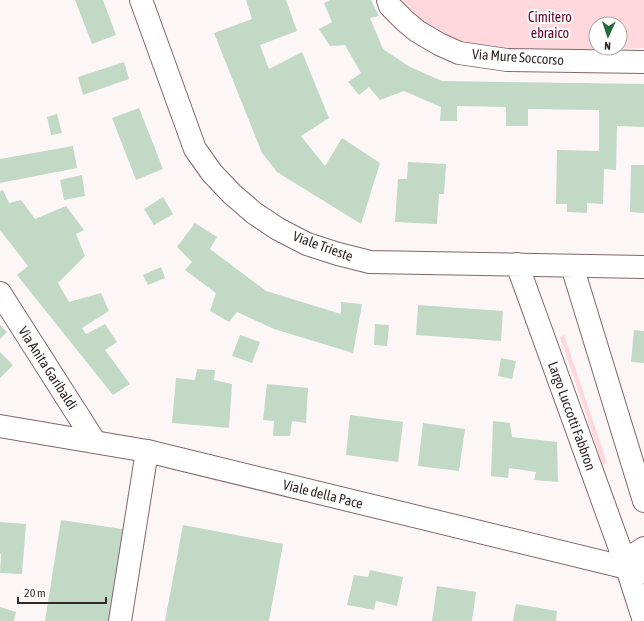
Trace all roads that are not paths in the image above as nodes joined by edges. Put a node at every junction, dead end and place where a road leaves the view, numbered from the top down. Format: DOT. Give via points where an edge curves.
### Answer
graph roads {
  1 [pos="141,0"];
  2 [pos="388,0"];
  3 [pos="644,62"];
  4 [pos="517,264"];
  5 [pos="572,266"];
  6 [pos="644,267"];
  7 [pos="0,293"];
  8 [pos="0,426"];
  9 [pos="95,442"];
  10 [pos="147,451"];
  11 [pos="644,501"];
  12 [pos="644,548"];
  13 [pos="636,570"];
  14 [pos="120,621"];
  15 [pos="644,621"];
  1 -- 4 [label="street, Viale Trieste" via="195,150 222,184 254,213 307,244 370,262"];
  2 -- 3 [label="street, Via Mure Soccorso" via="390,6 417,31 459,53 507,60"];
  4 -- 5 [label="street, Viale Trieste"];
  4 -- 13 [label="street, Largo Luccotti Fabbron"];
  5 -- 6 [label="street, Viale Trieste"];
  5 -- 11 [label="street"];
  7 -- 9 [label="street, Via Anita Garibaldi"];
  8 -- 9 [label="street, Viale della Pace"];
  9 -- 10 [label="street, Viale della Pace"];
  10 -- 13 [label="street, Viale della Pace"];
  10 -- 14 [label="street"];
  12 -- 13 [label="street" via="633,555"];
  13 -- 15 [label="street, Largo Luccotti Fabbron"];
}
